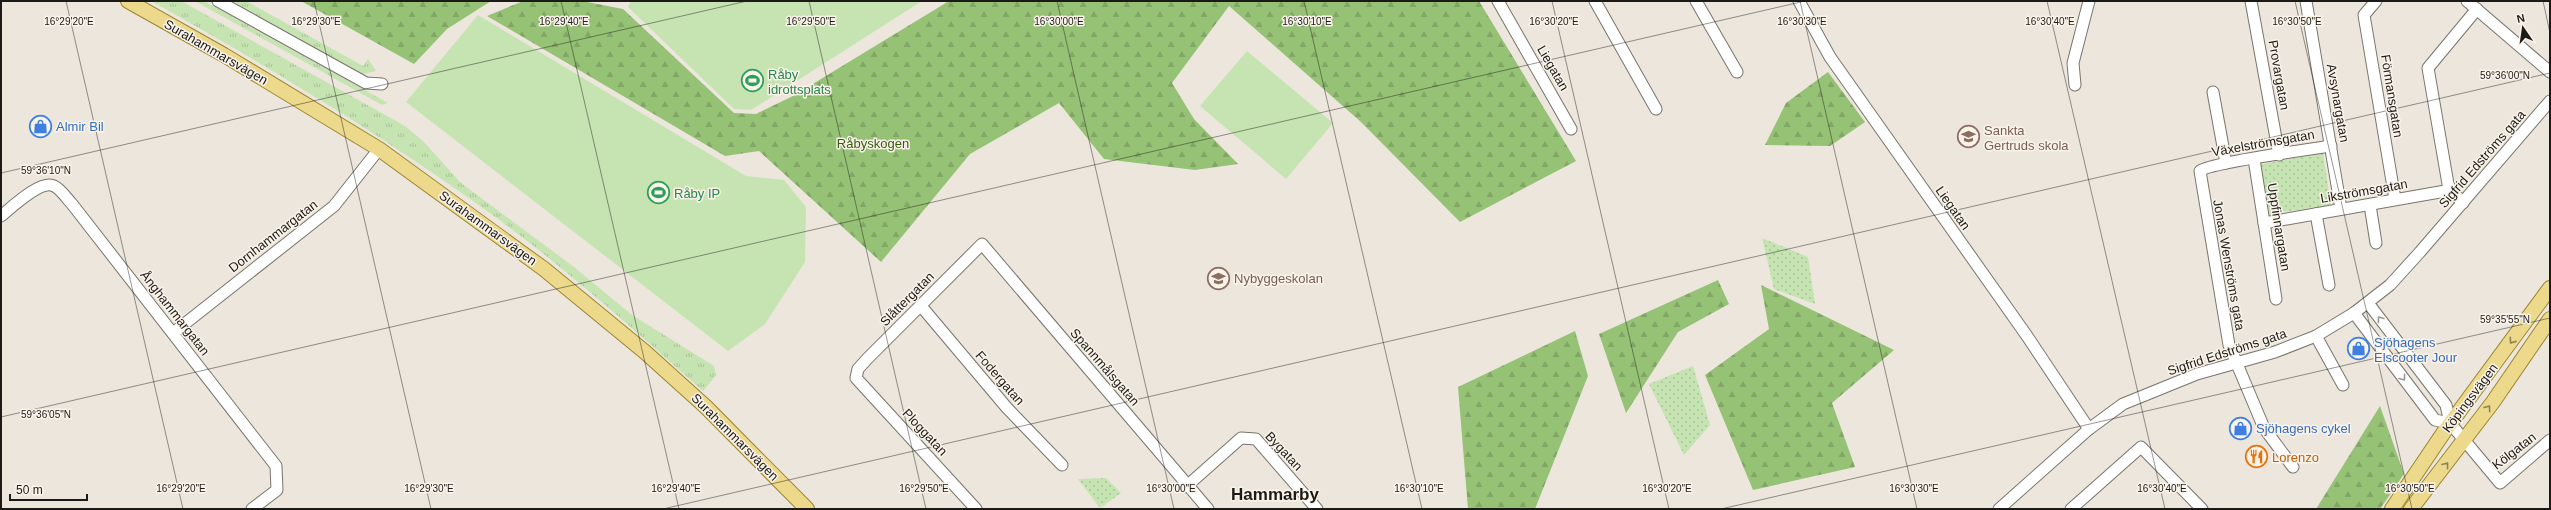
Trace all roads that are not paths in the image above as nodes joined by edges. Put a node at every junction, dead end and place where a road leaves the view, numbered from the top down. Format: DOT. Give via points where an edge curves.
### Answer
graph roads {
  1 [pos="128,1"];
  2 [pos="218,1"];
  3 [pos="1498,1"];
  4 [pos="1595,1"];
  5 [pos="1696,1"];
  6 [pos="1799,1"];
  7 [pos="2089,1"];
  8 [pos="2252,1"];
  9 [pos="2306,1"];
  10 [pos="2376,1"];
  11 [pos="2467,1"];
  12 [pos="2477,9"];
  13 [pos="1736,72"];
  14 [pos="2550,72"];
  15 [pos="382,84"];
  16 [pos="2075,86"];
  17 [pos="2212,92"];
  18 [pos="2550,101"];
  19 [pos="1656,109"];
  20 [pos="1571,129"];
  21 [pos="2332,146"];
  22 [pos="379,149"];
  23 [pos="2279,154"];
  24 [pos="2254,159"];
  25 [pos="2226,163"];
  26 [pos="2200,171"];
  27 [pos="2452,190"];
  28 [pos="2395,199"];
  29 [pos="2463,203"];
  30 [pos="2370,205"];
  31 [pos="2341,209"];
  32 [pos="2316,214"];
  33 [pos="1,216"];
  34 [pos="2264,223"];
  35 [pos="2376,243"];
  36 [pos="980,246"];
  37 [pos="2329,285"];
  38 [pos="2550,288"];
  39 [pos="2276,299"];
  40 [pos="2368,303"];
  41 [pos="921,306"];
  42 [pos="2354,313"];
  43 [pos="2550,319"];
  44 [pos="173,333"];
  45 [pos="2316,336"];
  46 [pos="2236,363"];
  47 [pos="856,374"];
  48 [pos="2343,385"];
  49 [pos="2450,423"];
  50 [pos="2089,429"];
  51 [pos="2465,440"];
  52 [pos="2550,440"];
  53 [pos="1062,465"];
  54 [pos="2293,467"];
  55 [pos="1188,485"];
  56 [pos="2078,507"];
  57 [pos="252,509"];
  58 [pos="807,509"];
  59 [pos="976,509"];
  60 [pos="1208,509"];
  61 [pos="1317,509"];
  62 [pos="1999,509"];
  63 [pos="2202,509"];
  64 [pos="2392,509"];
  65 [pos="2411,509"];
  1 -- 22 [label="main road, Surahammarsvägen" via="224,55"];
  2 -- 15 [label="street" via="366,83"];
  3 -- 20 [label="street, Liegatan"];
  4 -- 19 [label="street"];
  5 -- 13 [label="street"];
  6 -- 50 [label="street, Liegatan" via="1830,57 2027,336"];
  7 -- 16 [label="street" via="2073,63"];
  8 -- 23 [label="street, Provargatan"];
  9 -- 21 [label="street, Avsynargatan"];
  10 -- 28 [label="street, Förmansgatan" via="2364,15"];
  11 -- 12 [label="street"];
  12 -- 14 [label="street"];
  12 -- 27 [label="street" via="2428,68 2448,184"];
  17 -- 25 [label="street"];
  18 -- 29 [label="street, Sigfrid Edströms gata"];
  21 -- 23 [label="street, Växelströmsgatan"];
  21 -- 31 [label="street, Avsynargatan"];
  22 -- 44 [label="street, Dornhammargatan" via="334,206"];
  22 -- 58 [label="main road, Surahammarsvägen" via="544,269 645,352 706,407"];
  23 -- 24 [label="street, Växelströmsgatan"];
  24 -- 25 [label="street, Växelströmsgatan"];
  24 -- 34 [label="street, Uppfinnargatan"];
  25 -- 26 [label="street, Växelströmsgatan"];
  26 -- 46 [label="street, Jonas Wenströms gata" via="2225,329"];
  27 -- 28 [label="street, Likströmsgatan"];
  27 -- 29 [label="street"];
  28 -- 30 [label="street, Likströmsgatan"];
  29 -- 40 [label="street, Sigfrid Edströms gata" via="2390,286"];
  30 -- 31 [label="street, Likströmsgatan"];
  30 -- 35 [label="street"];
  31 -- 32 [label="street, Likströmsgatan"];
  32 -- 34 [label="street, Likströmsgatan"];
  32 -- 37 [label="street"];
  33 -- 44 [label="street, Ånghammargatan" via="34,190 42,186 56,186"];
  34 -- 39 [label="street, Uppfinnargatan"];
  36 -- 41 [label="street, Slåttergatan"];
  36 -- 55 [label="street, Spannmålsgatan" via="982,244"];
  38 -- 49 [label="main road, Köpingsvägen, one-way"];
  40 -- 42 [label="street, Sigfrid Edströms gata"];
  49 -- 40 [label="street, one-way" via="2446,406"];
  41 -- 47 [label="street, Slåttergatan" via="867,359"];
  41 -- 53 [label="street, Fodergatan" via="1007,408"];
  42 -- 45 [label="street, Sigfrid Edströms gata"];
  42 -- 49 [label="street, one-way" via="2435,420"];
  51 -- 43 [label="main road, Köpingsvägen, one-way"];
  44 -- 57 [label="street, Ånghammargatan" via="276,466 276,490"];
  45 -- 46 [label="street, Sigfrid Edströms gata" via="2275,352"];
  45 -- 48 [label="street"];
  46 -- 50 [label="street, Sigfrid Edströms gata" via="2197,374 2123,404"];
  46 -- 54 [label="street, Jonas Wenströms gata" via="2264,428"];
  47 -- 59 [label="street, Ploggatan" via="858,382"];
  49 -- 51 [label="street"];
  49 -- 64 [label="main road, Köpingsvägen"];
  50 -- 62 [label="street, Sigfrid Edströms gata"];
  51 -- 52 [label="street, Kölgatan" via="2500,483"];
  65 -- 51 [label="main road, Köpingsvägen, one-way"];
  55 -- 60 [label="street, Spannmålsgatan"];
  55 -- 61 [label="street, Bygatan" via="1241,438 1249,437 1256,439"];
  56 -- 63 [label="street" via="2141,447"];
}
